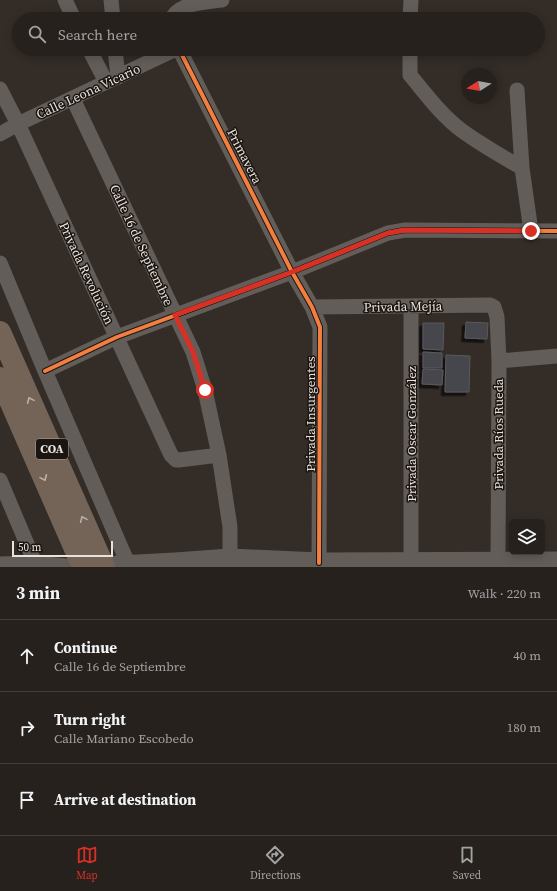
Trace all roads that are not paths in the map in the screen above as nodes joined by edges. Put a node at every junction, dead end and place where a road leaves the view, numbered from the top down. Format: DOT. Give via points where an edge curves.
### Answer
graph roads {
  1 [pos="65,0"];
  2 [pos="112,0"];
  3 [pos="222,0"];
  4 [pos="411,0"];
  5 [pos="71,12"];
  6 [pos="113,12"];
  7 [pos="177,12"];
  8 [pos="410,12"];
  9 [pos="94,56"];
  10 [pos="114,56"];
  11 [pos="163,56"];
  12 [pos="182,56"];
  13 [pos="410,56"];
  14 [pos="112,80"];
  15 [pos="0,89"];
  16 [pos="517,90"];
  17 [pos="73,99"];
  18 [pos="18,124"];
  19 [pos="0,134"];
  20 [pos="522,168"];
  21 [pos="531,231"];
  22 [pos="557,231"];
  23 [pos="0,263"];
  24 [pos="292,272"];
  25 [pos="411,306"];
  26 [pos="312,307"];
  27 [pos="494,307"];
  28 [pos="175,315"];
  29 [pos="0,332"];
  30 [pos="117,337"];
  31 [pos="557,356"];
  32 [pos="499,361"];
  33 [pos="45,371"];
  34 [pos="0,378"];
  35 [pos="219,456"];
  36 [pos="0,480"];
  37 [pos="545,549"];
  38 [pos="557,549"];
  39 [pos="230,553"];
  40 [pos="502,554"];
  41 [pos="319,556"];
  42 [pos="411,556"];
  43 [pos="127,561"];
  44 [pos="557,562"];
  45 [pos="35,563"];
  46 [pos="0,564"];
  47 [pos="92,564"];
  1 -- 5 [label="street"];
  2 -- 6 [label="street"];
  3 -- 7 [label="street" via="187,6"];
  4 -- 8 [label="street"];
  9 -- 14 [label="street"];
  10 -- 14 [label="street"];
  11 -- 14 [label="street, Calle Leona Vicario"];
  12 -- 24 [label="street, Primavera"];
  13 -- 20 [label="street" via="410,75 436,105 460,129"];
  14 -- 17 [label="street, Calle Leona Vicario"];
  15 -- 18 [label="street, Privada Revolución"];
  16 -- 20 [label="street"];
  17 -- 18 [label="street, Calle Leona Vicario"];
  17 -- 28 [label="street, Calle 16 de Septiembre"];
  18 -- 19 [label="street, Calle Leona Vicario"];
  18 -- 30 [label="street, Privada Revolución"];
  20 -- 21 [label="street"];
  21 -- 22 [label="street"];
  21 -- 24 [label="street" via="396,231"];
  23 -- 33 [label="street"];
  24 -- 26 [label="street, Privada Insurgentes"];
  24 -- 28 [label="street"];
  25 -- 26 [label="street, Privada Mejía"];
  25 -- 27 [label="street, Privada Mejía"];
  25 -- 42 [label="street, Privada Oscar González"];
  26 -- 41 [label="street, Privada Insurgentes" via="320,327"];
  27 -- 32 [label="street, Privada Ríos Rueda" via="497,317"];
  28 -- 30 [label="street"];
  28 -- 35 [label="street, Calle 16 de Septiembre" via="193,352 205,390"];
  47 -- 29 [label="highway, COA, one-way"];
  30 -- 33 [label="street"];
  30 -- 35 [label="street, Privada Revolución" via="173,458 179,460"];
  31 -- 32 [label="street"];
  32 -- 40 [label="street, Privada Ríos Rueda"];
  33 -- 43 [label="street"];
  34 -- 47 [label="highway, COA, one-way"];
  35 -- 39 [label="street, Calle 16 de Septiembre" via="230,527"];
  36 -- 45 [label="street"];
  37 -- 38 [label="street"];
  39 -- 41 [label="street"];
  39 -- 43 [label="street"];
  40 -- 42 [label="street"];
  40 -- 44 [label="street"];
  41 -- 42 [label="street"];
  43 -- 47 [label="street"];
  45 -- 46 [label="street"];
  45 -- 47 [label="street"];
}
